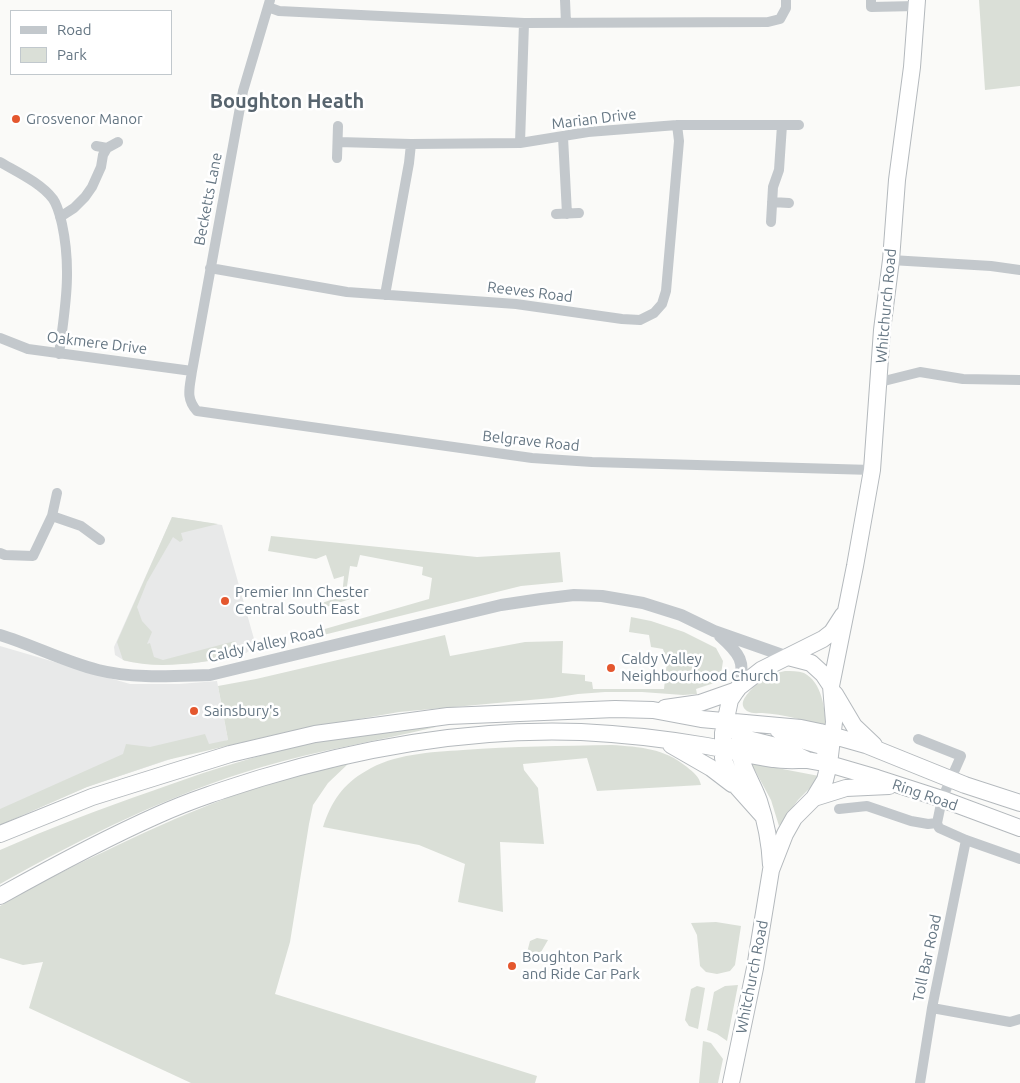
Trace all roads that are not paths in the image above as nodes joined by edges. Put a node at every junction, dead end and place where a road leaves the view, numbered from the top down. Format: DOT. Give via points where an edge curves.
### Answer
graph roads {
  1 [pos="565,0"];
  2 [pos="871,0"];
  3 [pos="916,3"];
  4 [pos="269,4"];
  5 [pos="786,4"];
  6 [pos="524,23"];
  7 [pos="566,23"];
  8 [pos="677,125"];
  9 [pos="782,125"];
  10 [pos="799,125"];
  11 [pos="338,126"];
  12 [pos="563,137"];
  13 [pos="118,142"];
  14 [pos="338,142"];
  15 [pos="520,143"];
  16 [pos="411,144"];
  17 [pos="96,146"];
  18 [pos="107,148"];
  19 [pos="337,158"];
  20 [pos="0,162"];
  21 [pos="772,202"];
  22 [pos="789,203"];
  23 [pos="579,213"];
  24 [pos="556,214"];
  25 [pos="567,214"];
  26 [pos="60,217"];
  27 [pos="771,222"];
  28 [pos="891,260"];
  29 [pos="210,268"];
  30 [pos="1020,270"];
  31 [pos="385,295"];
  32 [pos="0,338"];
  33 [pos="59,354"];
  34 [pos="192,371"];
  35 [pos="1020,380"];
  36 [pos="880,382"];
  37 [pos="192,405"];
  38 [pos="872,470"];
  39 [pos="56,493"];
  40 [pos="52,516"];
  41 [pos="100,540"];
  42 [pos="0,553"];
  43 [pos="846,611"];
  44 [pos="714,631"];
  45 [pos="0,635"];
  46 [pos="788,657"];
  47 [pos="831,687"];
  48 [pos="737,689"];
  49 [pos="653,710"];
  50 [pos="725,720"];
  51 [pos="762,724"];
  52 [pos="833,735"];
  53 [pos="918,739"];
  54 [pos="660,740"];
  55 [pos="740,744"];
  56 [pos="722,749"];
  57 [pos="884,752"];
  58 [pos="829,764"];
  59 [pos="951,779"];
  60 [pos="899,786"];
  61 [pos="738,788"];
  62 [pos="814,798"];
  63 [pos="942,800"];
  64 [pos="1020,802"];
  65 [pos="839,809"];
  66 [pos="763,816"];
  67 [pos="937,823"];
  68 [pos="1020,828"];
  69 [pos="0,834"];
  70 [pos="966,840"];
  71 [pos="1020,860"];
  72 [pos="771,870"];
  73 [pos="0,896"];
  74 [pos="932,1008"];
  75 [pos="1020,1019"];
  76 [pos="731,1083"];
  77 [pos="920,1083"];
  1 -- 7 [label="street"];
  2 -- 3 [label="street" via="871,7"];
  3 -- 28 [label="highway, Whitchurch Road"];
  4 -- 6 [label="street" via="279,11"];
  4 -- 29 [label="street, Becketts Lane" via="243,91"];
  5 -- 7 [label="street" via="780,19 768,22"];
  6 -- 7 [label="street"];
  6 -- 15 [label="street"];
  8 -- 9 [label="street, Marian Drive"];
  8 -- 12 [label="street, Marian Drive"];
  8 -- 31 [label="street, Reeves Road" via="679,141 666,291 654,314 640,320 622,319 516,304"];
  9 -- 10 [label="street, Marian Drive"];
  9 -- 21 [label="street" via="779,170"];
  11 -- 14 [label="street"];
  12 -- 15 [label="street, Marian Drive"];
  12 -- 25 [label="street"];
  13 -- 18 [label="street"];
  14 -- 16 [label="street, Marian Drive"];
  14 -- 19 [label="street"];
  15 -- 16 [label="street, Marian Drive"];
  16 -- 31 [label="street"];
  17 -- 18 [label="street"];
  18 -- 26 [label="street" via="102,167 85,197"];
  20 -- 26 [label="street" via="44,189 54,200"];
  21 -- 22 [label="street"];
  21 -- 27 [label="street"];
  23 -- 25 [label="street"];
  24 -- 25 [label="street"];
  26 -- 33 [label="street" via="68,276"];
  28 -- 30 [label="street"];
  28 -- 36 [label="highway, Whitchurch Road" via="882,330"];
  29 -- 31 [label="street, Reeves Road" via="347,292"];
  29 -- 34 [label="street, Becketts Lane"];
  32 -- 33 [label="street, Oakmere Drive" via="28,349"];
  33 -- 34 [label="street, Oakmere Drive"];
  34 -- 37 [label="street, Becketts Lane" via="189,397"];
  35 -- 36 [label="street" via="963,379 920,372"];
  36 -- 38 [label="highway, Whitchurch Road"];
  37 -- 38 [label="street, Belgrave Road" via="206,413 532,458"];
  38 -- 43 [label="highway, Whitchurch Road"];
  39 -- 40 [label="street"];
  40 -- 41 [label="street" via="81,526"];
  40 -- 42 [label="street" via="33,556"];
  43 -- 46 [label="highway, Whitchurch Road" via="828,636"];
  43 -- 47 [label="highway, Whitchurch Road"];
  44 -- 45 [label="street, Caldy Valley Road" via="643,603 574,595 501,605 210,674 161,676 97,670"];
  44 -- 46 [label="street, Caldy Valley Road"];
  44 -- 48 [label="street, Caldy Valley Road" via="738,653 743,672"];
  46 -- 47 [label="highway" via="811,663 824,674"];
  46 -- 48 [label="highway, Whitchurch Road" via="761,670"];
  47 -- 52 [label="highway, Whitchurch Road"];
  47 -- 57 [label="highway" via="854,726"];
  48 -- 49 [label="highway" via="700,703"];
  48 -- 50 [label="highway" via="730,700"];
  49 -- 50 [label="highway, Ring Road"];
  49 -- 69 [label="highway" via="448,716 315,734 230,754 92,797"];
  50 -- 51 [label="highway, Ring Road"];
  50 -- 55 [label="highway"];
  50 -- 56 [label="highway"];
  51 -- 52 [label="highway, Ring Road"];
  51 -- 55 [label="highway" via="743,730"];
  51 -- 58 [label="highway" via="822,746"];
  52 -- 57 [label="highway, Ring Road"];
  52 -- 58 [label="highway, Whitchurch Road"];
  53 -- 59 [label="street" via="961,756"];
  54 -- 56 [label="highway, Ring Road"];
  54 -- 61 [label="highway" via="711,768"];
  54 -- 73 [label="highway, Ring Road" via="578,732 489,734 368,751 308,764 216,792 159,814"];
  55 -- 56 [label="highway, Ring Road"];
  55 -- 58 [label="highway, Ring Road" via="775,760"];
  55 -- 66 [label="highway, Whitchurch Road" via="742,763"];
  56 -- 61 [label="highway, Whitchurch Road"];
  57 -- 59 [label="highway, Ring Road"];
  58 -- 60 [label="highway, Ring Road"];
  58 -- 62 [label="highway, Whitchurch Road" via="825,780"];
  59 -- 63 [label="street"];
  59 -- 64 [label="highway, Ring Road"];
  60 -- 62 [label="highway" via="846,788"];
  60 -- 63 [label="highway, Ring Road"];
  61 -- 66 [label="highway, Whitchurch Road"];
  62 -- 72 [label="highway, Whitchurch Road" via="794,818"];
  63 -- 67 [label="street"];
  63 -- 68 [label="highway, Ring Road"];
  65 -- 67 [label="street, Ring Road" via="867,806 911,821"];
  66 -- 72 [label="highway, Whitchurch Road" via="769,836"];
  67 -- 70 [label="street, Ring Road" via="939,828"];
  70 -- 71 [label="street, Ring Road"];
  70 -- 74 [label="street, Toll Bar Road"];
  72 -- 76 [label="highway, Whitchurch Road"];
  74 -- 75 [label="street" via="1010,1022"];
  74 -- 77 [label="street, Toll Bar Road"];
}
